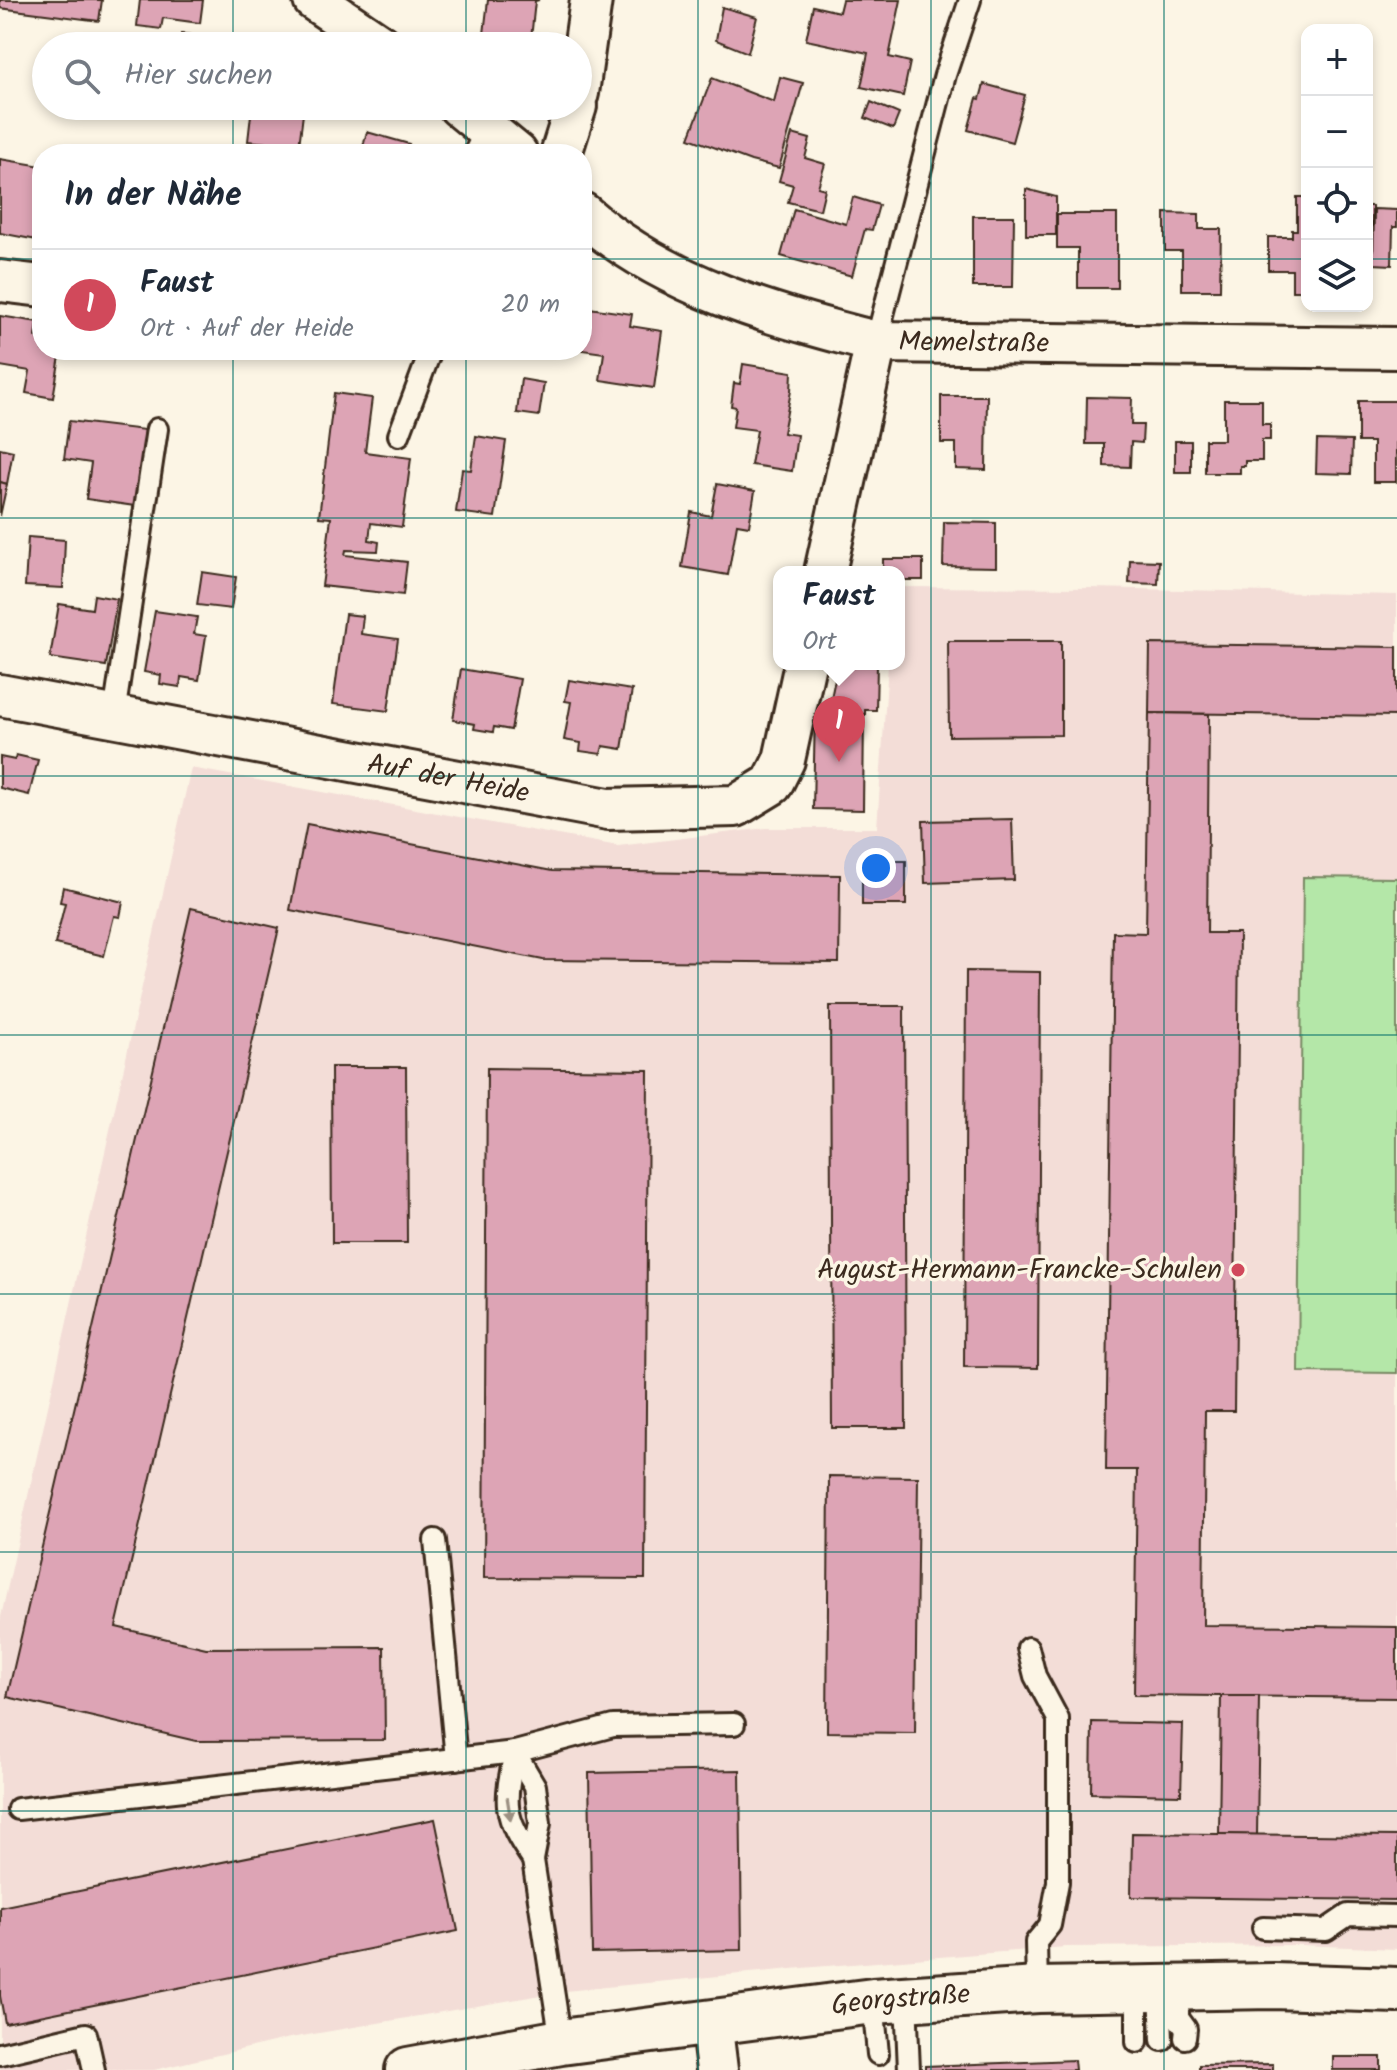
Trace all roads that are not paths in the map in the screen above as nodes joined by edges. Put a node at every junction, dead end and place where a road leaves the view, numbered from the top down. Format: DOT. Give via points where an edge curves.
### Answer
graph roads {
  1 [pos="314,0"];
  2 [pos="591,0"];
  3 [pos="970,0"];
  4 [pos="361,32"];
  5 [pos="587,32"];
  6 [pos="572,120"];
  7 [pos="474,129"];
  8 [pos="500,144"];
  9 [pos="564,144"];
  10 [pos="592,221"];
  11 [pos="0,281"];
  12 [pos="32,285"];
  13 [pos="876,342"];
  14 [pos="1397,348"];
  15 [pos="427,360"];
  16 [pos="157,429"];
  17 [pos="399,435"];
  18 [pos="826,566"];
  19 [pos="804,670"];
  20 [pos="0,695"];
  21 [pos="114,715"];
  22 [pos="435,1540"];
  23 [pos="1028,1648"];
  24 [pos="734,1724"];
  25 [pos="515,1752"];
  26 [pos="456,1759"];
  27 [pos="18,1809"];
  28 [pos="533,1860"];
  29 [pos="1397,1916"];
  30 [pos="1263,1928"];
  31 [pos="1159,1989"];
  32 [pos="1037,1990"];
  33 [pos="1397,1990"];
  34 [pos="890,2000"];
  35 [pos="711,2021"];
  36 [pos="1185,2038"];
  37 [pos="1162,2040"];
  38 [pos="561,2042"];
  39 [pos="1137,2042"];
  40 [pos="0,2054"];
  41 [pos="878,2054"];
  42 [pos="498,2062"];
  43 [pos="94,2070"];
  44 [pos="408,2070"];
  45 [pos="717,2070"];
  46 [pos="909,2070"];
  1 -- 4 [label="street"];
  2 -- 5 [label="street"];
  3 -- 13 [label="lane" via="945,75"];
  6 -- 9 [label="street"];
  7 -- 8 [label="street"];
  10 -- 13 [label="street, Memelstraße" via="675,274 722,295"];
  11 -- 12 [label="street"];
  13 -- 14 [label="street, Memelstraße"];
  13 -- 18 [label="street"];
  15 -- 17 [label="lane"];
  16 -- 21 [label="lane"];
  19 -- 21 [label="street, Auf der Heide" via="784,760 772,784 736,806 608,809"];
  20 -- 21 [label="street, Auf der Heide"];
  22 -- 26 [label="lane"];
  23 -- 32 [label="lane" via="1035,1676 1058,1719 1058,1882 1050,1925 1036,1942"];
  24 -- 25 [label="lane" via="613,1726"];
  25 -- 26 [label="lane"];
  25 -- 28 [label="lane" via="537,1798 540,1823"];
  25 -- 28 [label="lane, one-way" via="506,1794 512,1829"];
  26 -- 27 [label="lane"];
  28 -- 38 [label="lane"];
  29 -- 30 [label="lane" via="1348,1915 1326,1930"];
  31 -- 32 [label="street, Georgstraße"];
  31 -- 33 [label="street, Georgstraße"];
  31 -- 36 [label="lane" via="1186,2029"];
  31 -- 37 [label="lane"];
  31 -- 39 [label="lane"];
  32 -- 34 [label="street, Georgstraße"];
  34 -- 35 [label="street, Georgstraße"];
  34 -- 41 [label="lane"];
  34 -- 46 [label="lane"];
  35 -- 38 [label="street, Georgstraße"];
  35 -- 45 [label="street"];
  38 -- 42 [label="street, Georgstraße"];
  40 -- 43 [label="lane" via="86,2034"];
  42 -- 44 [label="street, Georgstraße"];
}
